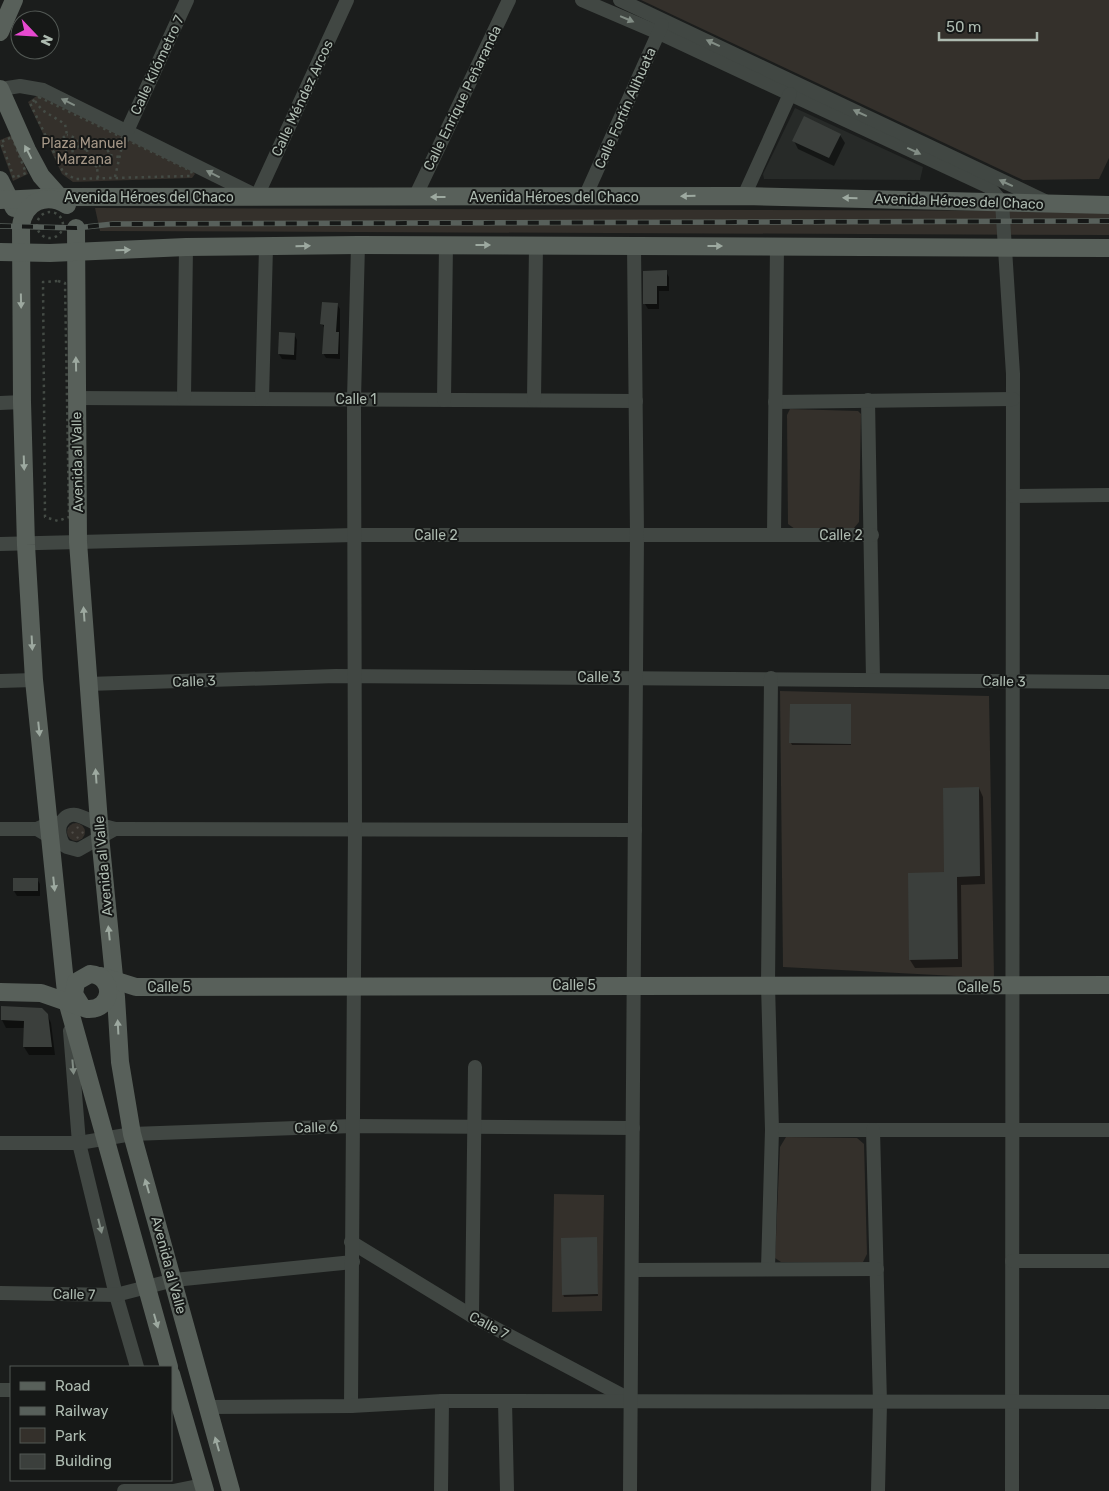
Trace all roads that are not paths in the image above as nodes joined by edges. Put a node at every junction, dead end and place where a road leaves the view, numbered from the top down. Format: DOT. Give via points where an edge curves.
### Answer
graph roads {
  1 [pos="14,0"];
  2 [pos="187,0"];
  3 [pos="347,0"];
  4 [pos="509,0"];
  5 [pos="582,0"];
  6 [pos="620,0"];
  7 [pos="664,19"];
  8 [pos="0,32"];
  9 [pos="659,33"];
  10 [pos="1,93"];
  11 [pos="790,94"];
  12 [pos="0,119"];
  13 [pos="125,135"];
  14 [pos="0,180"];
  15 [pos="257,196"];
  16 [pos="744,196"];
  17 [pos="415,197"];
  18 [pos="585,197"];
  19 [pos="6,201"];
  20 [pos="1002,202"];
  21 [pos="54,204"];
  22 [pos="1050,204"];
  23 [pos="1109,205"];
  24 [pos="21,226"];
  25 [pos="76,228"];
  26 [pos="358,244"];
  27 [pos="446,244"];
  28 [pos="536,244"];
  29 [pos="634,246"];
  30 [pos="777,246"];
  31 [pos="186,247"];
  32 [pos="266,247"];
  33 [pos="1109,248"];
  34 [pos="1006,249"];
  35 [pos="0,252"];
  36 [pos="21,252"];
  37 [pos="74,252"];
  38 [pos="50,253"];
  39 [pos="76,398"];
  40 [pos="184,398"];
  41 [pos="262,399"];
  42 [pos="354,399"];
  43 [pos="1013,399"];
  44 [pos="444,400"];
  45 [pos="534,400"];
  46 [pos="868,400"];
  47 [pos="636,401"];
  48 [pos="22,402"];
  49 [pos="775,402"];
  50 [pos="0,403"];
  51 [pos="1109,495"];
  52 [pos="1013,496"];
  53 [pos="354,534"];
  54 [pos="637,535"];
  55 [pos="774,535"];
  56 [pos="872,535"];
  57 [pos="78,542"];
  58 [pos="0,544"];
  59 [pos="26,544"];
  60 [pos="354,677"];
  61 [pos="636,678"];
  62 [pos="771,678"];
  63 [pos="873,679"];
  64 [pos="34,680"];
  65 [pos="1013,681"];
  66 [pos="0,682"];
  67 [pos="1109,682"];
  68 [pos="88,684"];
  69 [pos="70,816"];
  70 [pos="355,828"];
  71 [pos="0,829"];
  72 [pos="635,830"];
  73 [pos="99,831"];
  74 [pos="49,833"];
  75 [pos="65,983"];
  76 [pos="634,984"];
  77 [pos="1109,985"];
  78 [pos="104,986"];
  79 [pos="353,986"];
  80 [pos="768,986"];
  81 [pos="1013,987"];
  82 [pos="0,992"];
  83 [pos="41,993"];
  84 [pos="75,1004"];
  85 [pos="475,1067"];
  86 [pos="353,1126"];
  87 [pos="474,1127"];
  88 [pos="633,1128"];
  89 [pos="772,1130"];
  90 [pos="873,1130"];
  91 [pos="1011,1130"];
  92 [pos="1109,1130"];
  93 [pos="132,1134"];
  94 [pos="106,1140"];
  95 [pos="0,1143"];
  96 [pos="80,1143"];
  97 [pos="352,1242"];
  98 [pos="1012,1261"];
  99 [pos="1109,1261"];
  100 [pos="353,1262"];
  101 [pos="768,1268"];
  102 [pos="877,1269"];
  103 [pos="632,1270"];
  104 [pos="174,1280"];
  105 [pos="147,1286"];
  106 [pos="0,1293"];
  107 [pos="116,1295"];
  108 [pos="472,1316"];
  109 [pos="137,1366"];
  110 [pos="169,1366"];
  111 [pos="172,1382"];
  112 [pos="631,1400"];
  113 [pos="442,1401"];
  114 [pos="505,1401"];
  115 [pos="880,1402"];
  116 [pos="1109,1402"];
  117 [pos="1012,1403"];
  118 [pos="351,1406"];
  119 [pos="206,1407"];
  120 [pos="204,1488"];
  121 [pos="124,1491"];
  122 [pos="173,1491"];
  123 [pos="230,1491"];
  124 [pos="441,1491"];
  125 [pos="507,1491"];
  126 [pos="630,1491"];
  127 [pos="878,1491"];
  128 [pos="1012,1491"];
  1 -- 8 [label="main road"];
  2 -- 13 [label="street, Calle Kilómetro 7"];
  3 -- 15 [label="street, Calle Méndez Arcos"];
  4 -- 17 [label="street, Calle Enrique Peñaranda"];
  5 -- 9 [label="street, one-way"];
  6 -- 7 [label="street"];
  7 -- 9 [label="street, Calle Fortín Alihuata"];
  22 -- 7 [label="street, one-way"];
  9 -- 11 [label="street"];
  9 -- 18 [label="street, Calle Fortín Alihuata"];
  10 -- 12 [label="main road"];
  13 -- 10 [label="street, one-way" via="42,90 20,86"];
  21 -- 10 [label="main road, one-way"];
  11 -- 16 [label="street"];
  11 -- 20 [label="street, one-way" via="989,186"];
  15 -- 13 [label="street, one-way"];
  14 -- 19 [label="main road"];
  15 -- 17 [label="main road, Avenida Héroes del Chaco"];
  15 -- 21 [label="main road, Avenida Héroes del Chaco"];
  16 -- 18 [label="main road, Avenida Héroes del Chaco, one-way"];
  20 -- 16 [label="main road, Avenida Héroes del Chaco, one-way"];
  18 -- 17 [label="main road, Avenida Héroes del Chaco, one-way"];
  19 -- 21 [label="main road, Avenida Héroes del Chaco"];
  19 -- 24 [label="main road"];
  20 -- 22 [label="main road, Avenida Héroes del Chaco"];
  20 -- 34 [label="street"];
  21 -- 24 [label="main road" via="30,205"];
  21 -- 25 [label="main road" via="75,220"];
  22 -- 23 [label="main road, Avenida Héroes del Chaco"];
  24 -- 36 [label="main road, Avenida al Valle"];
  24 -- 38 [label="main road" via="23,235 33,248"];
  25 -- 37 [label="main road, Avenida al Valle"];
  25 -- 38 [label="main road" via="70,242 58,252"];
  26 -- 27 [label="main road"];
  32 -- 26 [label="main road, one-way"];
  26 -- 42 [label="street"];
  27 -- 28 [label="main road, one-way"];
  27 -- 44 [label="street"];
  28 -- 29 [label="main road"];
  28 -- 45 [label="street"];
  29 -- 30 [label="main road, one-way"];
  29 -- 47 [label="street"];
  30 -- 34 [label="main road"];
  30 -- 49 [label="street"];
  31 -- 32 [label="main road"];
  37 -- 31 [label="main road, one-way"];
  31 -- 40 [label="street"];
  32 -- 41 [label="street"];
  33 -- 34 [label="main road"];
  34 -- 43 [label="street"];
  35 -- 36 [label="main road"];
  36 -- 38 [label="main road"];
  36 -- 48 [label="main road, Avenida al Valle, one-way"];
  37 -- 38 [label="main road"];
  39 -- 37 [label="main road, Avenida al Valle, one-way"];
  39 -- 40 [label="street, Calle 1"];
  39 -- 57 [label="main road, Avenida al Valle"];
  40 -- 41 [label="street, Calle 1"];
  41 -- 42 [label="street, Calle 1"];
  42 -- 44 [label="street, Calle 1"];
  42 -- 53 [label="street"];
  43 -- 46 [label="street"];
  43 -- 52 [label="street"];
  44 -- 45 [label="street, Calle 1"];
  45 -- 47 [label="street, Calle 1"];
  46 -- 49 [label="street"];
  46 -- 56 [label="street"];
  47 -- 54 [label="street"];
  48 -- 50 [label="street"];
  48 -- 59 [label="main road, Avenida al Valle, one-way"];
  49 -- 55 [label="street"];
  51 -- 52 [label="street"];
  52 -- 65 [label="street"];
  53 -- 54 [label="street, Calle 2"];
  53 -- 57 [label="street, Calle 2"];
  53 -- 60 [label="street"];
  54 -- 55 [label="street, Calle 2"];
  54 -- 61 [label="street"];
  55 -- 56 [label="street, Calle 2"];
  56 -- 63 [label="street"];
  57 -- 59 [label="street, Calle 2"];
  68 -- 57 [label="main road, Avenida al Valle, one-way"];
  58 -- 59 [label="street, Calle 2"];
  59 -- 64 [label="main road, Avenida al Valle, one-way"];
  60 -- 61 [label="street, Calle 3"];
  60 -- 68 [label="street, Calle 3"];
  60 -- 70 [label="street"];
  61 -- 62 [label="street, Calle 3"];
  61 -- 72 [label="street"];
  62 -- 63 [label="street, Calle 3"];
  62 -- 80 [label="street"];
  63 -- 65 [label="street, Calle 3"];
  64 -- 66 [label="street"];
  64 -- 74 [label="main road, Avenida al Valle, one-way"];
  65 -- 67 [label="street, Calle 3"];
  65 -- 81 [label="street"];
  73 -- 68 [label="main road, Avenida al Valle, one-way"];
  69 -- 73 [label="street" via="81,815"];
  69 -- 74 [label="street"];
  69 -- 74 [label="street" via="59,828 59,834"];
  70 -- 72 [label="street"];
  70 -- 73 [label="street"];
  70 -- 79 [label="street"];
  71 -- 74 [label="street"];
  72 -- 76 [label="street"];
  73 -- 74 [label="street" via="78,850"];
  78 -- 73 [label="main road, Avenida al Valle, one-way"];
  74 -- 75 [label="main road, Avenida al Valle, one-way"];
  75 -- 78 [label="main road"];
  75 -- 83 [label="main road"];
  75 -- 84 [label="main road, Avenida al Valle"];
  76 -- 79 [label="main road, Calle 5"];
  76 -- 80 [label="main road, Calle 5"];
  76 -- 88 [label="street"];
  77 -- 81 [label="main road, Calle 5"];
  78 -- 79 [label="main road, Calle 5"];
  78 -- 84 [label="main road" via="98,1008"];
  78 -- 84 [label="main road" via="76,982"];
  93 -- 78 [label="main road, Avenida al Valle, one-way"];
  79 -- 86 [label="street"];
  80 -- 81 [label="main road, Calle 5"];
  80 -- 89 [label="street"];
  81 -- 91 [label="street"];
  82 -- 83 [label="main road"];
  83 -- 84 [label="main road"];
  84 -- 94 [label="main road, Avenida al Valle"];
  84 -- 96 [label="street, one-way"];
  85 -- 87 [label="street"];
  86 -- 87 [label="street, Calle 6"];
  86 -- 93 [label="street, Calle 6"];
  86 -- 97 [label="street"];
  87 -- 88 [label="street, Calle 6"];
  87 -- 108 [label="street"];
  88 -- 103 [label="street"];
  89 -- 90 [label="street"];
  89 -- 101 [label="street"];
  90 -- 91 [label="street"];
  90 -- 102 [label="street"];
  91 -- 92 [label="street"];
  91 -- 98 [label="street"];
  93 -- 94 [label="street, Calle 6"];
  104 -- 93 [label="main road, Avenida al Valle, one-way"];
  94 -- 96 [label="street, Calle 6"];
  94 -- 105 [label="main road, Avenida al Valle"];
  95 -- 96 [label="street, Calle 6"];
  96 -- 107 [label="street, one-way"];
  97 -- 100 [label="street"];
  97 -- 108 [label="street, Calle 7"];
  98 -- 99 [label="street"];
  98 -- 117 [label="street"];
  100 -- 104 [label="street, Calle 7"];
  100 -- 118 [label="street"];
  101 -- 102 [label="street"];
  101 -- 103 [label="street"];
  102 -- 115 [label="street"];
  103 -- 112 [label="street"];
  104 -- 105 [label="street, Calle 7"];
  104 -- 119 [label="main road, Avenida al Valle"];
  105 -- 107 [label="street, Calle 7"];
  105 -- 110 [label="main road, Avenida al Valle, one-way"];
  106 -- 107 [label="street, Calle 7"];
  107 -- 109 [label="street"];
  108 -- 112 [label="street, Calle 7"];
  111 -- 120 [label="main road"];
  112 -- 114 [label="street"];
  112 -- 115 [label="street"];
  112 -- 126 [label="street"];
  113 -- 114 [label="street"];
  113 -- 118 [label="street"];
  113 -- 124 [label="street"];
  114 -- 125 [label="street"];
  115 -- 117 [label="street"];
  115 -- 127 [label="street"];
  116 -- 117 [label="street"];
  117 -- 128 [label="street"];
  118 -- 119 [label="street"];
  123 -- 119 [label="main road, Avenida al Valle, one-way"];
  120 -- 122 [label="street"];
  121 -- 122 [label="street"];
}
